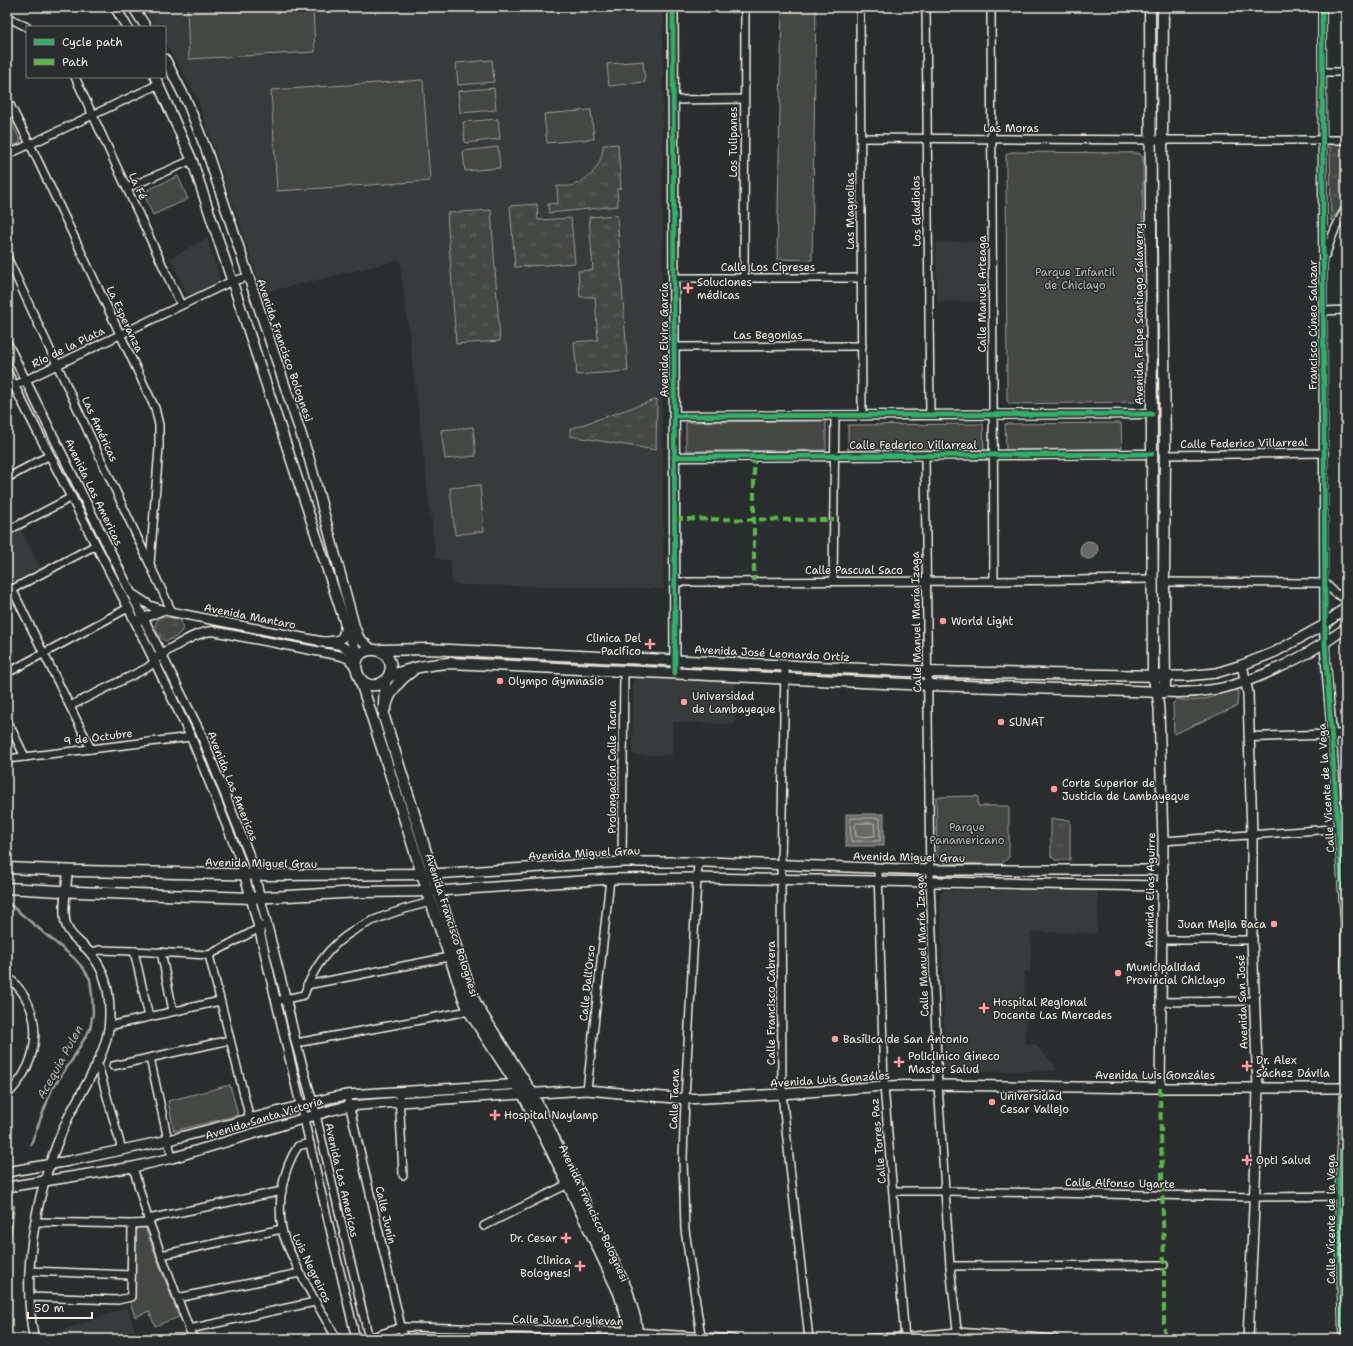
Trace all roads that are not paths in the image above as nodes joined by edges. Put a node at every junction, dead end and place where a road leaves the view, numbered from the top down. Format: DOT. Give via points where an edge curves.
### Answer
graph roads {
  1 [pos="115,7"];
  2 [pos="133,7"];
  3 [pos="673,7"];
  4 [pos="744,7"];
  5 [pos="860,7"];
  6 [pos="926,7"];
  7 [pos="992,7"];
  8 [pos="1150,7"];
  9 [pos="1163,7"];
  10 [pos="1322,7"];
  11 [pos="7,17"];
  12 [pos="26,26"];
  13 [pos="126,26"];
  14 [pos="145,26"];
  15 [pos="166,62"];
  16 [pos="1323,72"];
  17 [pos="1346,72"];
  18 [pos="75,78"];
  19 [pos="157,80"];
  20 [pos="7,99"];
  21 [pos="744,99"];
  22 [pos="673,100"];
  23 [pos="93,114"];
  24 [pos="861,138"];
  25 [pos="926,138"];
  26 [pos="992,139"];
  27 [pos="1150,140"];
  28 [pos="1162,140"];
  29 [pos="1323,140"];
  30 [pos="1346,140"];
  31 [pos="30,144"];
  32 [pos="7,155"];
  33 [pos="192,160"];
  34 [pos="127,188"];
  35 [pos="1346,208"];
  36 [pos="7,257"];
  37 [pos="1323,261"];
  38 [pos="248,277"];
  39 [pos="674,278"];
  40 [pos="744,278"];
  41 [pos="862,278"];
  42 [pos="232,281"];
  43 [pos="181,305"];
  44 [pos="1346,310"];
  45 [pos="1323,311"];
  46 [pos="120,334"];
  47 [pos="7,343"];
  48 [pos="862,346"];
  49 [pos="674,347"];
  50 [pos="58,365"];
  51 [pos="7,372"];
  52 [pos="26,380"];
  53 [pos="10,388"];
  54 [pos="1152,414"];
  55 [pos="862,415"];
  56 [pos="930,415"];
  57 [pos="993,415"];
  58 [pos="674,416"];
  59 [pos="835,416"];
  60 [pos="1324,453"];
  61 [pos="1152,454"];
  62 [pos="50,455"];
  63 [pos="925,455"];
  64 [pos="993,455"];
  65 [pos="1165,455"];
  66 [pos="674,456"];
  67 [pos="834,456"];
  68 [pos="7,478"];
  69 [pos="72,497"];
  70 [pos="7,531"];
  71 [pos="96,545"];
  72 [pos="150,564"];
  73 [pos="1153,579"];
  74 [pos="833,581"];
  75 [pos="926,581"];
  76 [pos="994,581"];
  77 [pos="675,582"];
  78 [pos="1164,582"];
  79 [pos="1324,583"];
  80 [pos="10,591"];
  81 [pos="131,593"];
  82 [pos="1346,599"];
  83 [pos="1346,607"];
  84 [pos="128,608"];
  85 [pos="163,610"];
  86 [pos="172,612"];
  87 [pos="197,617"];
  88 [pos="143,618"];
  89 [pos="344,618"];
  90 [pos="135,621"];
  91 [pos="1324,625"];
  92 [pos="1346,628"];
  93 [pos="197,635"];
  94 [pos="322,642"];
  95 [pos="1325,644"];
  96 [pos="375,650"];
  97 [pos="44,653"];
  98 [pos="161,654"];
  99 [pos="358,661"];
  100 [pos="675,661"];
  101 [pos="154,662"];
  102 [pos="422,665"];
  103 [pos="1242,665"];
  104 [pos="785,666"];
  105 [pos="831,668"];
  106 [pos="624,672"];
  107 [pos="928,672"];
  108 [pos="7,673"];
  109 [pos="675,673"];
  110 [pos="1153,676"];
  111 [pos="1165,676"];
  112 [pos="784,678"];
  113 [pos="360,679"];
  114 [pos="387,679"];
  115 [pos="830,681"];
  116 [pos="1246,681"];
  117 [pos="928,686"];
  118 [pos="1161,692"];
  119 [pos="70,706"];
  120 [pos="384,717"];
  121 [pos="7,720"];
  122 [pos="1332,734"];
  123 [pos="1346,734"];
  124 [pos="191,737"];
  125 [pos="1250,737"];
  126 [pos="91,749"];
  127 [pos="25,757"];
  128 [pos="7,759"];
  129 [pos="1342,828"];
  130 [pos="1252,835"];
  131 [pos="1163,841"];
  132 [pos="622,862"];
  133 [pos="698,862"];
  134 [pos="781,864"];
  135 [pos="7,868"];
  136 [pos="878,869"];
  137 [pos="68,870"];
  138 [pos="930,870"];
  139 [pos="1163,870"];
  140 [pos="433,874"];
  141 [pos="244,875"];
  142 [pos="255,875"];
  143 [pos="422,875"];
  144 [pos="696,878"];
  145 [pos="610,879"];
  146 [pos="781,879"];
  147 [pos="878,882"];
  148 [pos="930,883"];
  149 [pos="1162,886"];
  150 [pos="7,888"];
  151 [pos="66,891"];
  152 [pos="432,891"];
  153 [pos="256,898"];
  154 [pos="431,902"];
  155 [pos="267,924"];
  156 [pos="1346,925"];
  157 [pos="259,929"];
  158 [pos="1162,940"];
  159 [pos="1252,940"];
  160 [pos="134,951"];
  161 [pos="161,952"];
  162 [pos="91,953"];
  163 [pos="209,955"];
  164 [pos="449,957"];
  165 [pos="7,976"];
  166 [pos="308,985"];
  167 [pos="286,999"];
  168 [pos="220,1001"];
  169 [pos="276,1001"];
  170 [pos="1253,1001"];
  171 [pos="1161,1002"];
  172 [pos="174,1011"];
  173 [pos="469,1011"];
  174 [pos="149,1017"];
  175 [pos="109,1026"];
  176 [pos="230,1040"];
  177 [pos="296,1043"];
  178 [pos="150,1058"];
  179 [pos="97,1061"];
  180 [pos="113,1066"];
  181 [pos="521,1084"];
  182 [pos="938,1085"];
  183 [pos="884,1086"];
  184 [pos="1160,1088"];
  185 [pos="1258,1088"];
  186 [pos="1345,1088"];
  187 [pos="587,1090"];
  188 [pos="399,1092"];
  189 [pos="527,1093"];
  190 [pos="782,1094"];
  191 [pos="7,1095"];
  192 [pos="347,1095"];
  193 [pos="685,1099"];
  194 [pos="312,1102"];
  195 [pos="399,1102"];
  196 [pos="301,1105"];
  197 [pos="349,1106"];
  198 [pos="316,1115"];
  199 [pos="250,1119"];
  200 [pos="304,1119"];
  201 [pos="169,1140"];
  202 [pos="310,1143"];
  203 [pos="122,1150"];
  204 [pos="172,1158"];
  205 [pos="49,1165"];
  206 [pos="133,1167"];
  207 [pos="7,1172"];
  208 [pos="403,1175"];
  209 [pos="44,1181"];
  210 [pos="568,1184"];
  211 [pos="7,1187"];
  212 [pos="282,1191"];
  213 [pos="893,1191"];
  214 [pos="944,1191"];
  215 [pos="1343,1196"];
  216 [pos="1255,1197"];
  217 [pos="149,1221"];
  218 [pos="35,1222"];
  219 [pos="132,1224"];
  220 [pos="484,1226"];
  221 [pos="282,1229"];
  222 [pos="161,1255"];
  223 [pos="1164,1265"];
  224 [pos="950,1266"];
  225 [pos="30,1271"];
  226 [pos="300,1273"];
  227 [pos="131,1275"];
  228 [pos="29,1297"];
  229 [pos="177,1298"];
  230 [pos="315,1302"];
  231 [pos="402,1327"];
  232 [pos="189,1329"];
  233 [pos="634,1336"];
  234 [pos="701,1336"];
  235 [pos="958,1336"];
  236 [pos="905,1338"];
  237 [pos="34,1339"];
  238 [pos="193,1339"];
  239 [pos="337,1339"];
  240 [pos="356,1339"];
  241 [pos="368,1339"];
  242 [pos="404,1339"];
  243 [pos="727,1339"];
  244 [pos="734,1339"];
  245 [pos="809,1339"];
  246 [pos="858,1339"];
  247 [pos="1055,1339"];
  248 [pos="1248,1339"];
  249 [pos="1343,1339"];
  1 -- 13 [label="main road"];
  2 -- 14 [label="main road"];
  3 -- 22 [label="main road, Avenida Elvira García"];
  4 -- 21 [label="street, Los Tulipanes"];
  5 -- 24 [label="street, Las Magnolias"];
  6 -- 25 [label="street, Los Gladiolos"];
  7 -- 26 [label="street, Calle Manuel Arteaga"];
  8 -- 27 [label="main road, Avenida Felipe Santiago Salaverry"];
  9 -- 28 [label="main road"];
  10 -- 16 [label="street, Francisco Cúneo Salazar"];
  11 -- 12 [label="street"];
  15 -- 38 [label="main road, Avenida Francisco Bolognesi" via="188,104 207,152"];
  16 -- 17 [label="street"];
  16 -- 29 [label="street, Francisco Cúneo Salazar"];
  18 -- 23 [label="street, La Fé"];
  19 -- 23 [label="street"];
  19 -- 33 [label="main road"];
  20 -- 31 [label="street, La Esperanza"];
  21 -- 22 [label="street"];
  21 -- 40 [label="street, Los Tulipanes"];
  22 -- 39 [label="main road, Avenida Elvira García"];
  23 -- 31 [label="street"];
  23 -- 34 [label="street, La Fé"];
  24 -- 25 [label="street, Las Moras"];
  24 -- 41 [label="street, Las Magnolias"];
  25 -- 26 [label="street, Las Moras"];
  25 -- 56 [label="street, Los Gladiolos"];
  26 -- 27 [label="street, Las Moras"];
  26 -- 57 [label="street, Calle Manuel Arteaga"];
  27 -- 28 [label="street, Las Moras"];
  27 -- 54 [label="main road, Avenida Felipe Santiago Salaverry"];
  28 -- 29 [label="street, Las Moras"];
  28 -- 65 [label="main road"];
  29 -- 30 [label="street, Las Moras"];
  29 -- 37 [label="street, Francisco Cúneo Salazar"];
  31 -- 32 [label="street"];
  31 -- 46 [label="street, La Esperanza"];
  33 -- 34 [label="street"];
  33 -- 42 [label="main road"];
  34 -- 43 [label="street, La Fé"];
  35 -- 37 [label="street"];
  36 -- 50 [label="street, Las Américas"];
  37 -- 45 [label="street, Francisco Cúneo Salazar"];
  38 -- 42 [label="street, Río de la Plata"];
  38 -- 96 [label="main road, Avenida Francisco Bolognesi" via="309,458 354,628 359,638"];
  39 -- 40 [label="street, Calle Los Cipreses"];
  39 -- 49 [label="main road, Avenida Elvira García"];
  40 -- 41 [label="street, Calle Los Cipreses"];
  41 -- 48 [label="street, Las Magnolias"];
  42 -- 43 [label="street, Río de la Plata"];
  42 -- 89 [label="main road"];
  43 -- 46 [label="street, Río de la Plata"];
  44 -- 45 [label="street"];
  45 -- 60 [label="street, Francisco Cúneo Salazar"];
  46 -- 50 [label="street, Río de la Plata"];
  46 -- 72 [label="street, La Esperanza" via="155,408 159,425"];
  47 -- 52 [label="street, Avenida Las Americas"];
  48 -- 49 [label="street, Las Begonias"];
  48 -- 55 [label="street, Las Magnolias"];
  49 -- 58 [label="main road, Avenida Elvira García"];
  50 -- 52 [label="street, Río de la Plata"];
  50 -- 72 [label="street, Las Américas"];
  51 -- 53 [label="street, Avenida Las Americas"];
  52 -- 53 [label="street, Río de la Plata"];
  52 -- 81 [label="street, Avenida Las Americas"];
  53 -- 62 [label="street, Avenida Las Americas"];
  54 -- 57 [label="street"];
  54 -- 61 [label="main road, Avenida Felipe Santiago Salaverry"];
  55 -- 56 [label="street"];
  55 -- 59 [label="street"];
  56 -- 57 [label="street"];
  57 -- 64 [label="street, Calle Manuel Arteaga"];
  58 -- 59 [label="street"];
  58 -- 66 [label="main road, Avenida Elvira García"];
  59 -- 67 [label="street"];
  60 -- 65 [label="street, Calle Federico Villarreal"];
  60 -- 79 [label="street, Francisco Cúneo Salazar"];
  61 -- 64 [label="street, Calle Federico Villarreal"];
  61 -- 73 [label="main road, Avenida Felipe Santiago Salaverry"];
  62 -- 68 [label="street"];
  62 -- 69 [label="street, Avenida Las Americas"];
  63 -- 64 [label="street, Calle Federico Villarreal"];
  63 -- 67 [label="street, Calle Federico Villarreal"];
  63 -- 75 [label="street, Calle Manuel María Izaga"];
  64 -- 76 [label="street, Calle Manuel Arteaga"];
  65 -- 78 [label="main road"];
  66 -- 67 [label="street, Calle Federico Villarreal"];
  66 -- 77 [label="main road, Avenida Elvira García"];
  67 -- 74 [label="street"];
  69 -- 70 [label="street"];
  69 -- 71 [label="street, Avenida Las Americas"];
  71 -- 80 [label="street"];
  71 -- 84 [label="street, Avenida Las Americas"];
  72 -- 86 [label="street, Las Américas"];
  73 -- 76 [label="street, Calle Pascual Saco"];
  73 -- 110 [label="main road, Avenida Felipe Santiago Salaverry"];
  74 -- 75 [label="street, Calle Pascual Saco"];
  74 -- 77 [label="street, Calle Pascual Saco"];
  75 -- 76 [label="street, Calle Pascual Saco"];
  75 -- 107 [label="street, Calle Manuel María Izaga"];
  77 -- 100 [label="main road, Avenida Elvira García"];
  78 -- 79 [label="street"];
  78 -- 111 [label="main road"];
  79 -- 82 [label="street"];
  79 -- 91 [label="street, Francisco Cúneo Salazar"];
  80 -- 97 [label="street"];
  81 -- 85 [label="street, Avenida Mantaro" via="145,603"];
  81 -- 88 [label="street, Avenida Las Americas"];
  83 -- 91 [label="main road"];
  84 -- 90 [label="street, Avenida Las Americas"];
  84 -- 97 [label="street"];
  85 -- 86 [label="street, Avenida Mantaro"];
  85 -- 88 [label="street"];
  86 -- 87 [label="street, Avenida Mantaro"];
  87 -- 93 [label="street" via="201,628"];
  87 -- 94 [label="street, Avenida Mantaro"];
  88 -- 90 [label="street"];
  88 -- 98 [label="street, Avenida Las Americas"];
  89 -- 94 [label="main road" via="344,635 341,639"];
  89 -- 99 [label="main road"];
  90 -- 101 [label="street, Avenida Las Americas"];
  91 -- 95 [label="street, Francisco Cúneo Salazar"];
  91 -- 103 [label="main road" via="1275,652"];
  92 -- 95 [label="main road"];
  93 -- 98 [label="street, Avenida Mantaro"];
  93 -- 99 [label="street, Avenida Mantaro" via="213,631"];
  94 -- 99 [label="street, Avenida Mantaro" via="343,646"];
  95 -- 116 [label="main road" via="1281,668"];
  95 -- 122 [label="street, Calle Vicente de la Vega"];
  96 -- 99 [label="main road" via="365,652"];
  96 -- 100 [label="main road, Avenida José Leonardo Ortíz" via="427,649"];
  96 -- 114 [label="main road" via="385,654 390,662 391,668"];
  97 -- 108 [label="street"];
  97 -- 119 [label="street"];
  98 -- 101 [label="street, Avenida Mantaro"];
  98 -- 142 [label="street, Avenida Las Americas" via="212,761 250,856"];
  99 -- 113 [label="main road" via="357,674"];
  100 -- 104 [label="main road, Avenida José Leonardo Ortíz"];
  100 -- 109 [label="main road, Avenida Elvira García"];
  101 -- 119 [label="street" via="147,668"];
  101 -- 124 [label="street, Avenida Las Americas"];
  102 -- 106 [label="main road" via="449,663"];
  102 -- 114 [label="main road"];
  102 -- 120 [label="main road" via="396,686"];
  103 -- 111 [label="main road" via="1216,673"];
  103 -- 116 [label="main road, Avenida San José"];
  104 -- 105 [label="main road, Avenida José Leonardo Ortíz"];
  104 -- 112 [label="street, Calle Francisco Cabrera"];
  105 -- 107 [label="main road, Avenida José Leonardo Ortíz"];
  105 -- 115 [label="main road"];
  106 -- 109 [label="main road"];
  106 -- 132 [label="street, Prolongación Calle Tacna"];
  107 -- 110 [label="main road, Avenida José Leonardo Ortíz"];
  107 -- 117 [label="street, Calle Manuel María Izaga"];
  109 -- 112 [label="main road"];
  110 -- 111 [label="main road, Avenida José Leonardo Ortíz"];
  110 -- 118 [label="main road, Avenida Felipe Santiago Salaverry"];
  111 -- 118 [label="main road"];
  112 -- 115 [label="main road"];
  112 -- 134 [label="street, Calle Francisco Cabrera"];
  113 -- 114 [label="main road" via="373,685"];
  113 -- 143 [label="main road, Avenida Francisco Bolognesi"];
  114 -- 120 [label="main road, Avenida Francisco Bolognesi"];
  115 -- 117 [label="main road"];
  116 -- 118 [label="main road" via="1218,689"];
  116 -- 125 [label="main road, Avenida San José"];
  117 -- 118 [label="main road"];
  117 -- 138 [label="street, Calle Manuel María Izaga"];
  118 -- 131 [label="main road, Avenida Elias Aguirre"];
  119 -- 126 [label="street"];
  120 -- 140 [label="main road, Avenida Francisco Bolognesi"];
  121 -- 127 [label="street"];
  122 -- 123 [label="street"];
  122 -- 125 [label="street"];
  122 -- 129 [label="street, Calle Vicente de la Vega"];
  124 -- 126 [label="street, 9 de Octubre"];
  124 -- 141 [label="street, Avenida Las Americas" via="240,859"];
  125 -- 130 [label="main road, Avenida San José"];
  126 -- 127 [label="street, 9 de Octubre"];
  127 -- 128 [label="street, 9 de Octubre"];
  129 -- 130 [label="street"];
  129 -- 156 [label="street, Calle Vicente de la Vega"];
  130 -- 131 [label="street"];
  130 -- 159 [label="main road, Avenida San José"];
  131 -- 139 [label="main road, Avenida Elias Aguirre"];
  132 -- 133 [label="main road, Avenida Miguel Grau"];
  132 -- 140 [label="main road, Avenida Miguel Grau"];
  133 -- 134 [label="main road, Avenida Miguel Grau"];
  133 -- 144 [label="street, Calle Tacna"];
  134 -- 136 [label="main road, Avenida Miguel Grau"];
  134 -- 146 [label="street, Calle Francisco Cabrera"];
  135 -- 137 [label="main road, Avenida Miguel Grau"];
  136 -- 138 [label="main road, Avenida Miguel Grau"];
  136 -- 147 [label="street, Calle Torres Paz"];
  137 -- 141 [label="main road, Avenida Miguel Grau"];
  137 -- 151 [label="street"];
  138 -- 139 [label="main road, Avenida Miguel Grau"];
  138 -- 148 [label="street, Calle Manuel María Izaga"];
  139 -- 149 [label="main road, Avenida Elias Aguirre"];
  140 -- 143 [label="main road, Avenida Miguel Grau"];
  140 -- 152 [label="main road, Avenida Francisco Bolognesi"];
  141 -- 142 [label="main road, Avenida Miguel Grau"];
  141 -- 153 [label="street, Avenida Las Americas"];
  142 -- 143 [label="main road, Avenida Miguel Grau"];
  142 -- 153 [label="street, Avenida Las Americas"];
  143 -- 152 [label="main road, Avenida Francisco Bolognesi"];
  144 -- 145 [label="main road"];
  144 -- 146 [label="main road"];
  144 -- 193 [label="street, Calle Tacna"];
  145 -- 152 [label="main road"];
  145 -- 187 [label="street, Calle Dall'Orso"];
  146 -- 147 [label="main road"];
  146 -- 190 [label="street, Calle Francisco Cabrera"];
  147 -- 148 [label="main road"];
  147 -- 183 [label="street, Calle Torres Paz"];
  148 -- 149 [label="main road"];
  148 -- 182 [label="street, Calle Manuel María Izaga"];
  149 -- 158 [label="main road, Avenida Elias Aguirre"];
  150 -- 151 [label="main road"];
  151 -- 153 [label="main road"];
  151 -- 162 [label="street" via="67,927 74,938"];
  152 -- 153 [label="main road"];
  152 -- 154 [label="main road, Avenida Francisco Bolognesi"];
  152 -- 181 [label="main road, Avenida Francisco Bolognesi" via="471,993"];
  153 -- 155 [label="street, Avenida Las Americas"];
  153 -- 157 [label="street, Avenida Las Americas"];
  154 -- 164 [label="main road, Avenida Francisco Bolognesi"];
  154 -- 166 [label="street" via="380,917 352,932 328,950 317,965"];
  155 -- 157 [label="street"];
  155 -- 167 [label="street, Avenida Las Americas"];
  156 -- 186 [label="street, Calle Vicente de la Vega"];
  157 -- 163 [label="street"];
  157 -- 169 [label="street, Avenida Las Americas"];
  158 -- 159 [label="street"];
  158 -- 171 [label="main road, Avenida Elias Aguirre"];
  159 -- 170 [label="main road, Avenida San José"];
  160 -- 161 [label="street"];
  160 -- 162 [label="street" via="98,950"];
  160 -- 174 [label="street"];
  161 -- 163 [label="street"];
  161 -- 172 [label="street"];
  162 -- 175 [label="street" via="104,975 110,1004"];
  163 -- 168 [label="street"];
  164 -- 166 [label="street"];
  164 -- 173 [label="main road, Avenida Francisco Bolognesi"];
  165 -- 191 [label="street" via="24,994 35,1029 29,1066"];
  166 -- 167 [label="street" via="304,995"];
  167 -- 169 [label="street"];
  167 -- 177 [label="street, Avenida Las Americas"];
  168 -- 172 [label="street"];
  168 -- 176 [label="street"];
  169 -- 196 [label="street, Avenida Las Americas"];
  170 -- 171 [label="street"];
  170 -- 185 [label="main road, Avenida San José"];
  171 -- 184 [label="main road, Avenida Elias Aguirre"];
  172 -- 174 [label="street"];
  173 -- 177 [label="street"];
  173 -- 181 [label="main road, Avenida Francisco Bolognesi"];
  174 -- 175 [label="street"];
  175 -- 179 [label="street" via="104,1048"];
  176 -- 178 [label="street"];
  176 -- 199 [label="street"];
  177 -- 194 [label="street, Avenida Las Americas"];
  178 -- 180 [label="street"];
  178 -- 201 [label="street"];
  179 -- 203 [label="street"];
  179 -- 205 [label="street" via="64,1127"];
  181 -- 188 [label="main road, Avenida Santa Victoria"];
  181 -- 189 [label="main road, Avenida Francisco Bolognesi"];
  182 -- 183 [label="main road, Avenida Luis Gonzáles"];
  182 -- 184 [label="main road, Avenida Luis Gonzáles"];
  182 -- 214 [label="street, Calle Manuel María Izaga"];
  183 -- 190 [label="main road, Avenida Luis Gonzáles"];
  183 -- 213 [label="street, Calle Torres Paz"];
  184 -- 185 [label="main road, Avenida Luis Gonzáles"];
  185 -- 186 [label="main road, Avenida Luis Gonzáles"];
  185 -- 216 [label="main road, Avenida San José"];
  186 -- 215 [label="street, Calle Vicente de la Vega"];
  187 -- 189 [label="main road, Avenida Luis Gonzáles"];
  187 -- 193 [label="main road, Avenida Luis Gonzáles"];
  188 -- 192 [label="main road, Avenida Santa Victoria"];
  188 -- 195 [label="street"];
  189 -- 195 [label="main road, Avenida Santa Victoria"];
  189 -- 210 [label="main road, Avenida Francisco Bolognesi"];
  189 -- 233 [label="main road, Avenida Francisco Bolognesi" via="626,1290 632,1305"];
  190 -- 193 [label="main road, Avenida Luis Gonzáles"];
  190 -- 245 [label="street, Calle Francisco Cabrera"];
  192 -- 194 [label="main road, Avenida Santa Victoria"];
  192 -- 197 [label="street, Calle Junín"];
  193 -- 234 [label="street, Calle Tacna" via="685,1230"];
  194 -- 196 [label="main road, Avenida Santa Victoria"];
  194 -- 198 [label="street, Avenida Las Americas"];
  195 -- 197 [label="main road, Avenida Santa Victoria"];
  195 -- 208 [label="street"];
  196 -- 199 [label="main road, Avenida Santa Victoria"];
  196 -- 200 [label="street, Avenida Las Americas"];
  197 -- 198 [label="main road, Avenida Santa Victoria"];
  197 -- 231 [label="street, Calle Junín"];
  198 -- 200 [label="main road, Avenida Santa Victoria"];
  198 -- 241 [label="street, Avenida Las Americas"];
  199 -- 201 [label="main road, Avenida Santa Victoria"];
  200 -- 202 [label="street, Avenida Las Americas"];
  200 -- 204 [label="main road, Avenida Santa Victoria"];
  201 -- 203 [label="main road, Avenida Santa Victoria"];
  201 -- 204 [label="street"];
  202 -- 212 [label="street, Luis Negreiros" via="298,1146 293,1154"];
  202 -- 240 [label="street, Avenida Las Americas"];
  203 -- 205 [label="main road, Avenida Santa Victoria"];
  204 -- 206 [label="main road, Avenida Santa Victoria"];
  205 -- 207 [label="main road, Avenida Santa Victoria"];
  205 -- 209 [label="street"];
  206 -- 209 [label="main road, Avenida Santa Victoria"];
  206 -- 217 [label="street"];
  209 -- 211 [label="main road, Avenida Santa Victoria"];
  209 -- 218 [label="street"];
  210 -- 220 [label="street"];
  210 -- 233 [label="main road, Avenida Francisco Bolognesi" via="618,1293"];
  212 -- 217 [label="street"];
  212 -- 221 [label="street, Luis Negreiros"];
  213 -- 214 [label="street, Calle Alfonso Ugarte"];
  213 -- 236 [label="street, Calle Torres Paz"];
  214 -- 216 [label="street, Calle Alfonso Ugarte"];
  214 -- 224 [label="street, Calle Manuel María Izaga"];
  215 -- 216 [label="street, Calle Alfonso Ugarte"];
  215 -- 249 [label="street, Calle Vicente de la Vega"];
  216 -- 248 [label="main road, Avenida San José"];
  217 -- 219 [label="street"];
  217 -- 222 [label="street"];
  218 -- 219 [label="street"];
  218 -- 225 [label="street"];
  219 -- 227 [label="street"];
  221 -- 222 [label="street"];
  221 -- 226 [label="street, Luis Negreiros"];
  222 -- 229 [label="street"];
  223 -- 224 [label="street"];
  224 -- 235 [label="street, Calle Manuel María Izaga"];
  225 -- 227 [label="street"];
  225 -- 228 [label="street"];
  226 -- 229 [label="street"];
  226 -- 230 [label="street, Luis Negreiros"];
  227 -- 228 [label="street" via="131,1297 118,1300"];
  228 -- 237 [label="street"];
  229 -- 232 [label="street"];
  230 -- 232 [label="street"];
  230 -- 239 [label="street, Luis Negreiros"];
  231 -- 233 [label="street, Calle Juan Cuglievan"];
  231 -- 241 [label="street, Calle Juan Cuglievan"];
  231 -- 242 [label="street, Calle Junín"];
  232 -- 238 [label="street"];
  233 -- 234 [label="street, Calle Juan Cuglievan"];
  234 -- 243 [label="street, Calle Juan Cuglievan"];
  235 -- 236 [label="street"];
  235 -- 247 [label="street"];
  236 -- 246 [label="street"];
  243 -- 244 [label="street, Calle Juan Cuglievan"];
}
